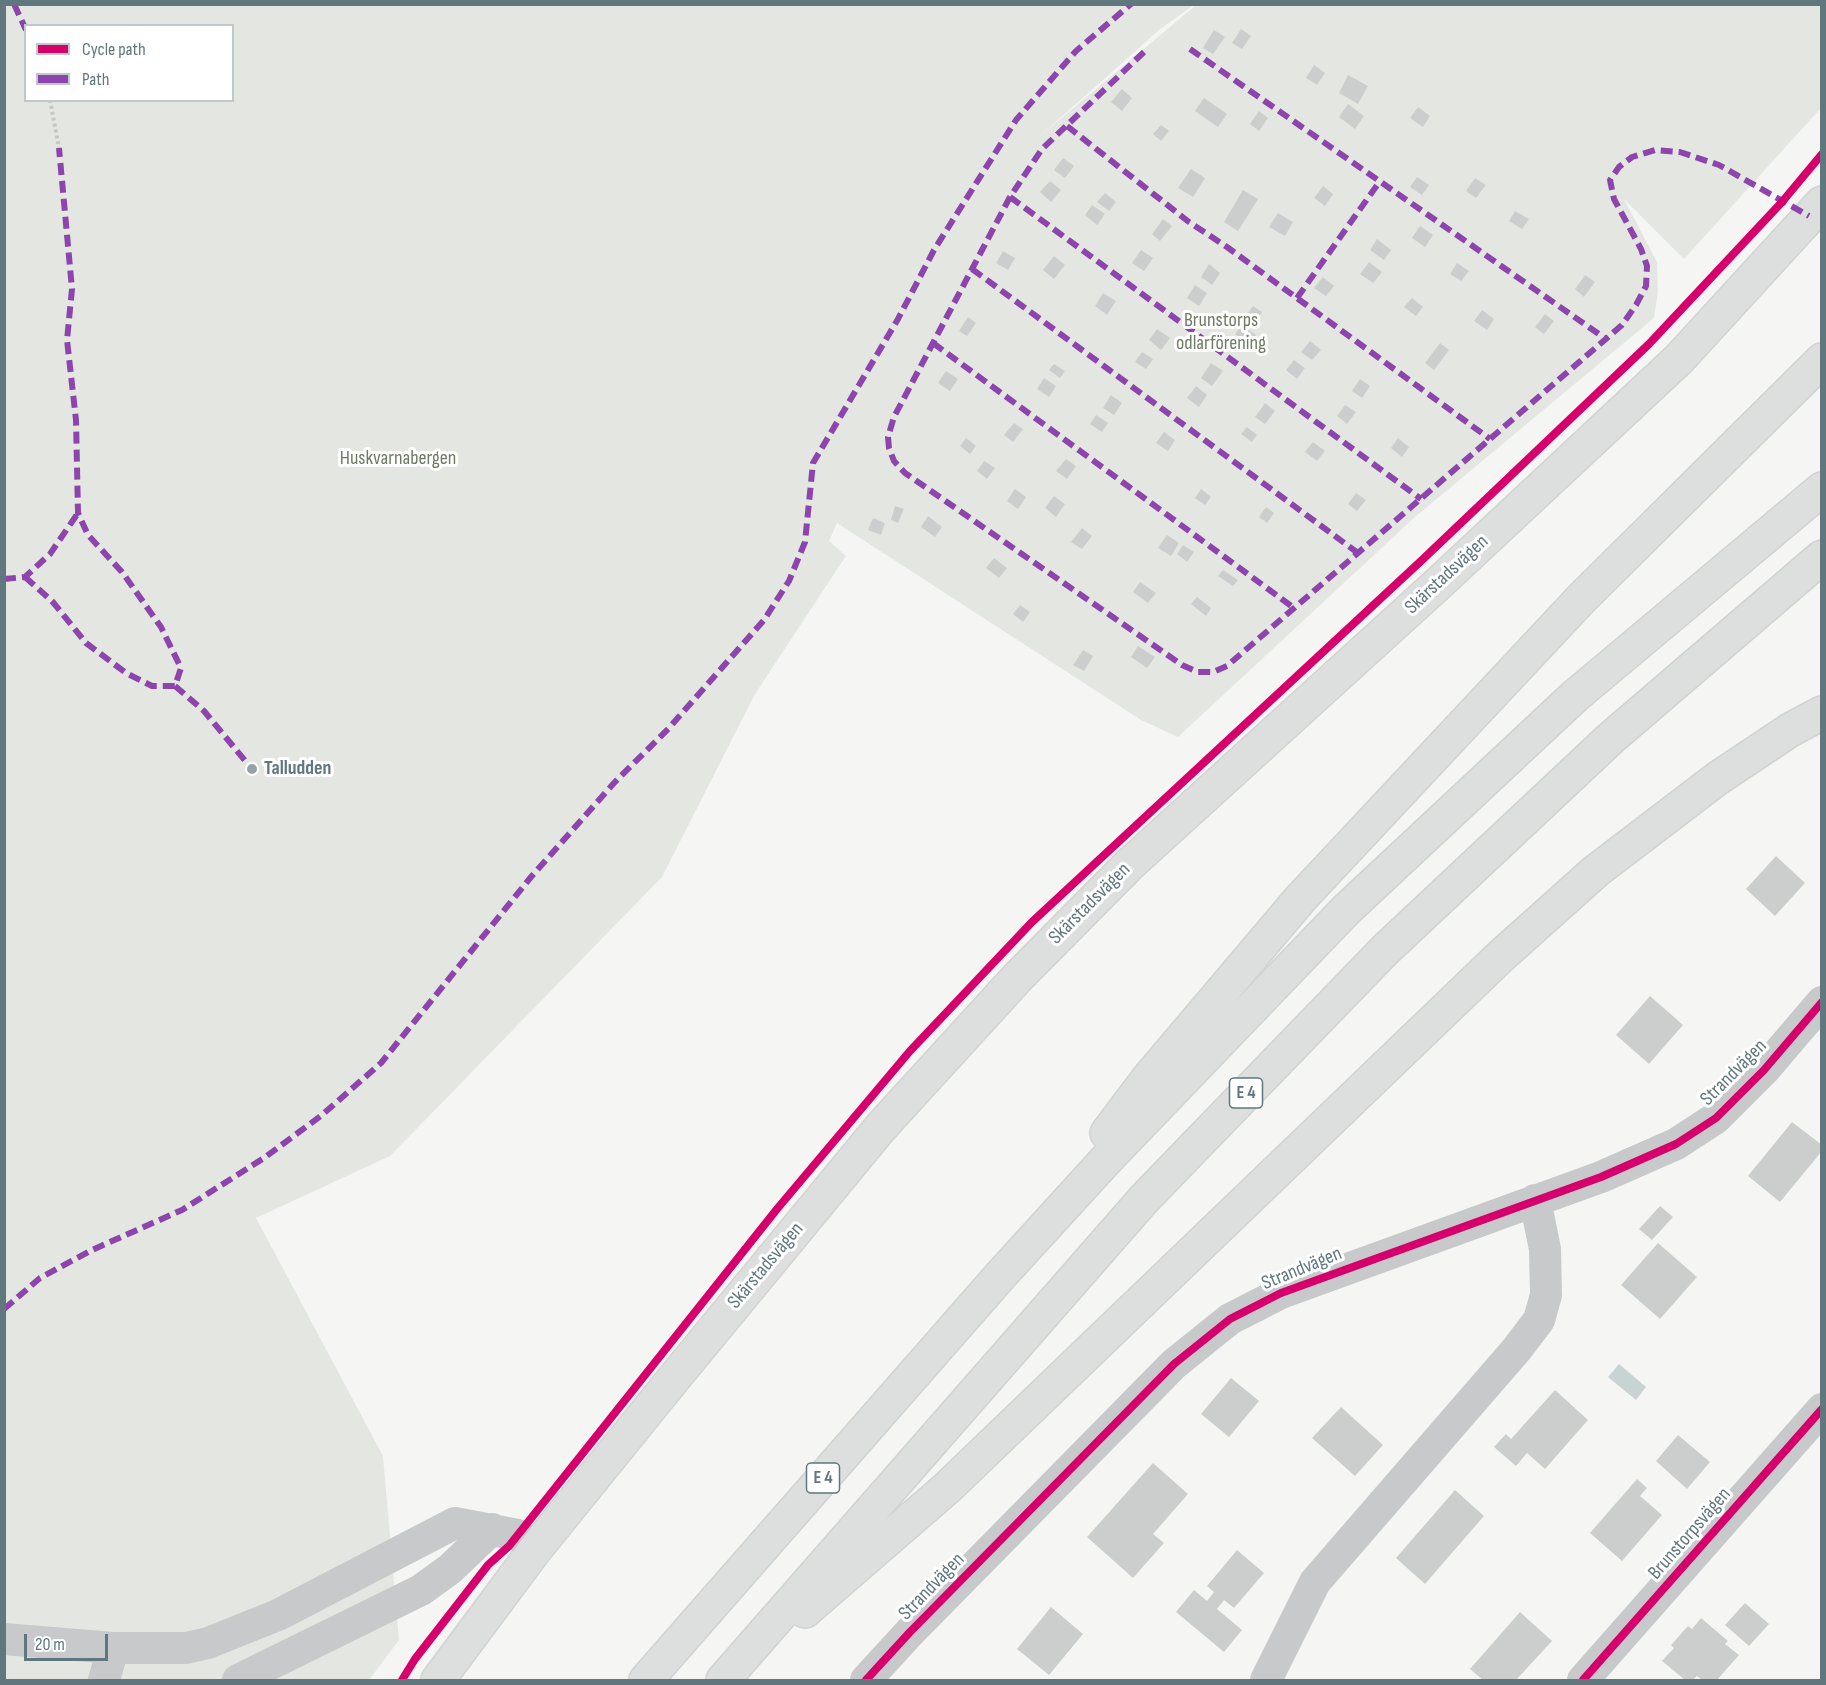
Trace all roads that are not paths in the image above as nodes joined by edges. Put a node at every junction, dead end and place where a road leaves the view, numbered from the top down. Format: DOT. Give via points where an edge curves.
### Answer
graph roads {
  1 [pos="1821,202"];
  2 [pos="1821,360"];
  3 [pos="1821,489"];
  4 [pos="1821,557"];
  5 [pos="1821,713"];
  6 [pos="1821,1002"];
  7 [pos="1535,1200"];
  8 [pos="1000,1276"];
  9 [pos="1821,1409"];
  10 [pos="492,1529"];
  11 [pos="536,1549"];
  12 [pos="4,1640"];
  13 [pos="113,1648"];
  14 [pos="104,1680"];
  15 [pos="238,1680"];
  16 [pos="438,1680"];
  17 [pos="646,1680"];
  18 [pos="724,1680"];
  19 [pos="866,1680"];
  20 [pos="1266,1680"];
  21 [pos="1583,1680"];
  1 -- 11 [label="main road, Skärstadsvägen" via="1679,359 1440,583 1129,865 1041,953 881,1127"];
  2 -- 8 [label="main road" via="1581,599 1301,898 1147,1080"];
  3 -- 8 [label="main road, E 4" via="1575,696 1354,902"];
  4 -- 18 [label="main road, E 4" via="1611,738 1377,958 1144,1199"];
  5 -- 18 [label="main road" via="1718,778 1596,871 1493,964 947,1488"];
  6 -- 7 [label="street, Strandvägen" via="1764,1070 1716,1118 1676,1144"];
  7 -- 19 [label="street, Strandvägen" via="1281,1293 1230,1319 1174,1364"];
  7 -- 20 [label="street" via="1545,1249 1546,1295 1539,1320 1315,1582"];
  8 -- 17 [label="main road, E 4"];
  9 -- 21 [label="street, Brunstorpsvägen"];
  10 -- 11 [label="street" via="518,1535"];
  10 -- 13 [label="street" via="455,1523 278,1616 208,1642 186,1648"];
  10 -- 15 [label="street" via="421,1590"];
  11 -- 16 [label="main road, Skärstadsvägen"];
  12 -- 13 [label="street"];
  13 -- 14 [label="street"];
}
